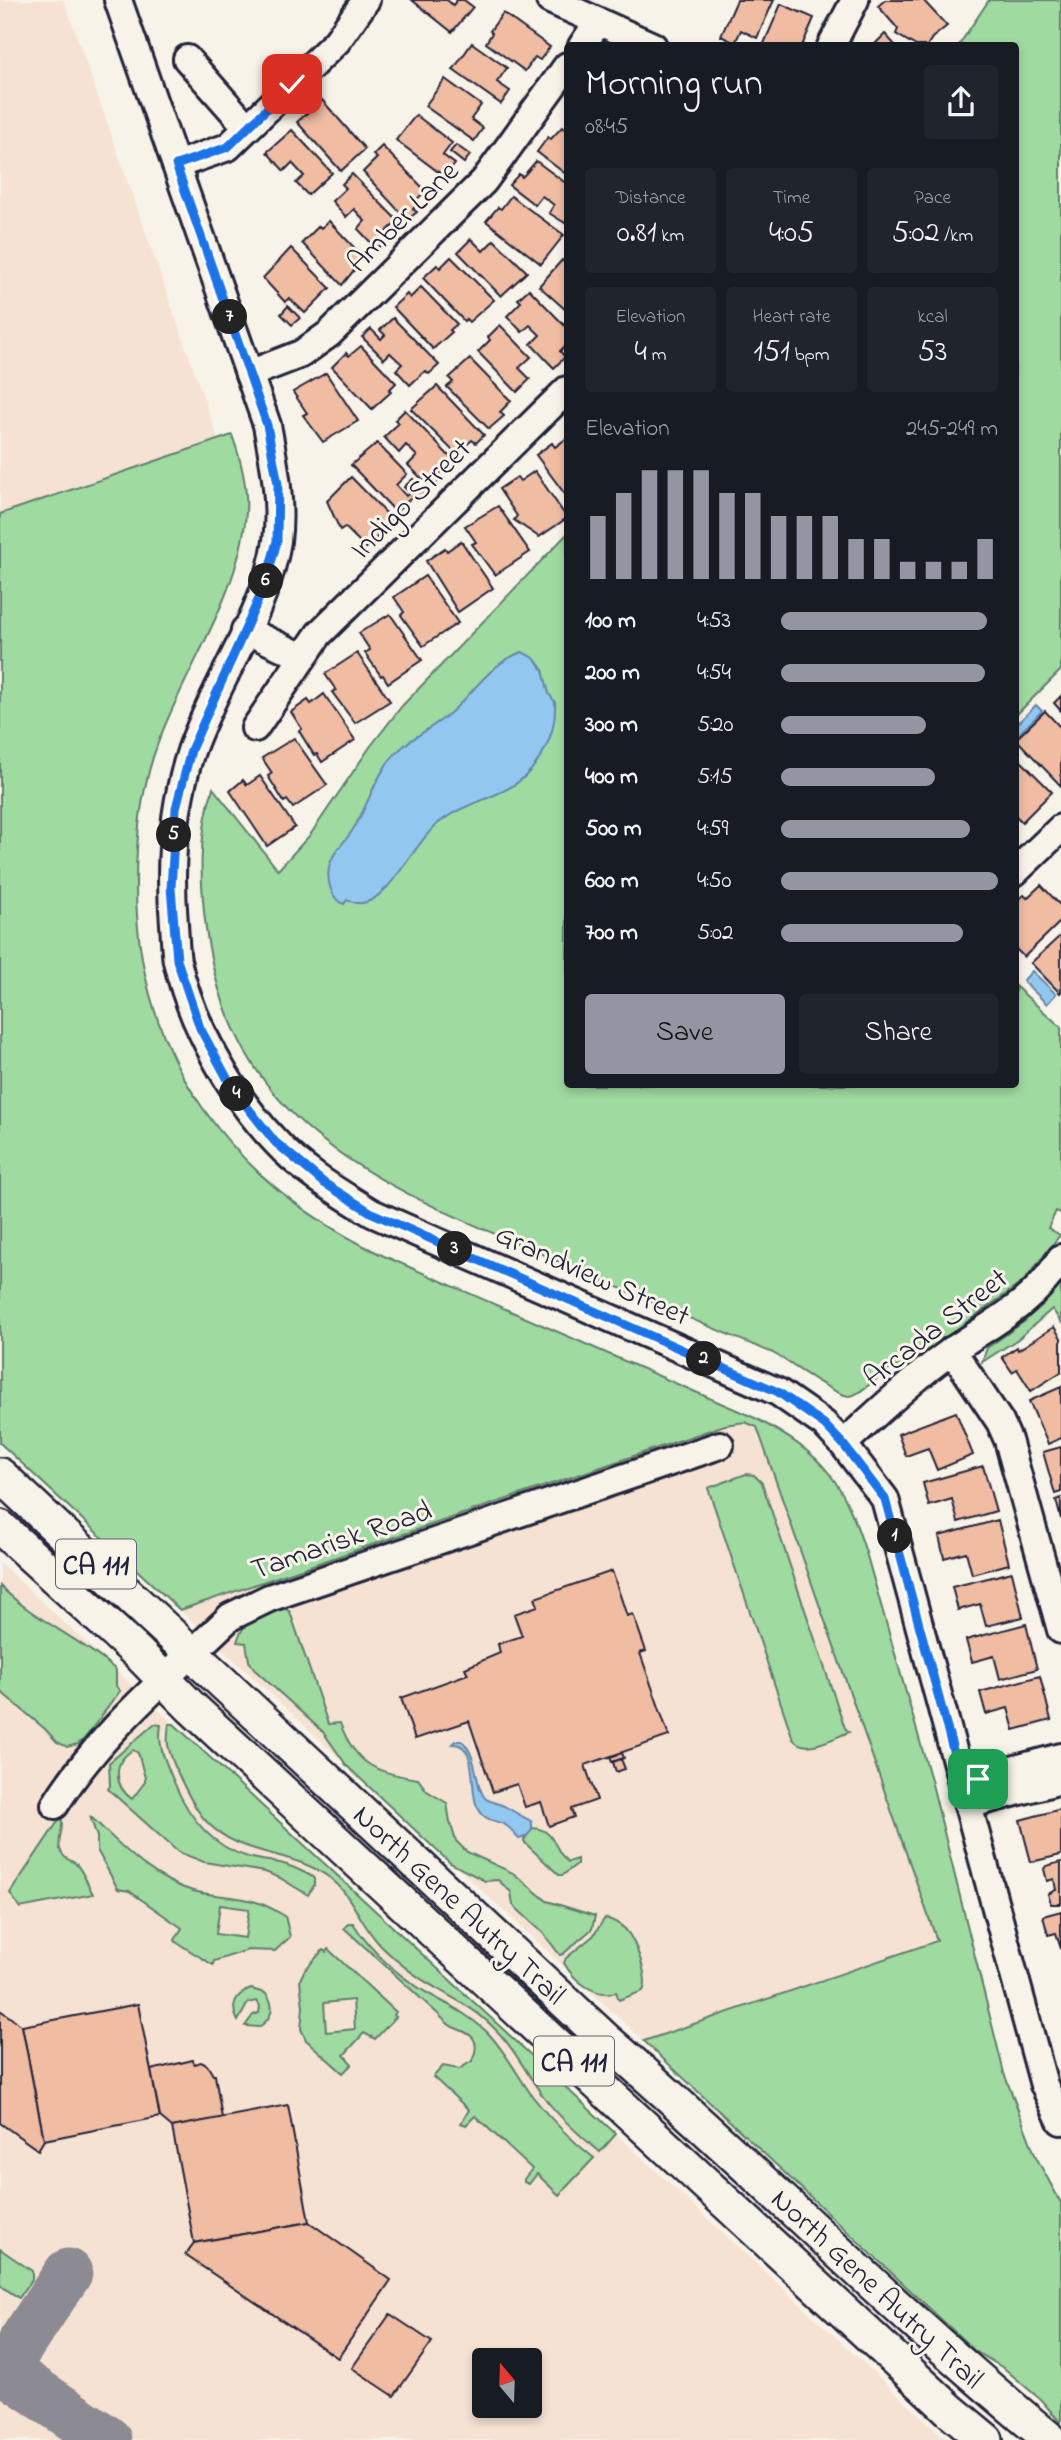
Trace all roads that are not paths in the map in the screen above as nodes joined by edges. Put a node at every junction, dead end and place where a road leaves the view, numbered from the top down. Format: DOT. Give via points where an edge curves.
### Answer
graph roads {
  1 [pos="118,0"];
  2 [pos="366,0"];
  3 [pos="550,0"];
  4 [pos="855,0"];
  5 [pos="598,22"];
  6 [pos="585,42"];
  7 [pos="644,42"];
  8 [pos="833,42"];
  9 [pos="187,59"];
  10 [pos="564,70"];
  11 [pos="247,127"];
  12 [pos="176,165"];
  13 [pos="249,374"];
  14 [pos="564,393"];
  15 [pos="245,630"];
  16 [pos="303,657"];
  17 [pos="255,728"];
  18 [pos="1056,842"];
  19 [pos="1019,869"];
  20 [pos="1061,1258"];
  21 [pos="952,1350"];
  22 [pos="843,1444"];
  23 [pos="720,1445"];
  24 [pos="0,1475"];
  25 [pos="0,1527"];
  26 [pos="1056,1598"];
  27 [pos="1061,1630"];
  28 [pos="191,1654"];
  29 [pos="164,1679"];
  30 [pos="1061,1757"];
  31 [pos="1061,1780"];
  32 [pos="965,1794"];
  33 [pos="55,1805"];
  34 [pos="1061,2122"];
  35 [pos="986,2440"];
  36 [pos="1051,2440"];
  1 -- 12 [label="street, Grandview Street"];
  2 -- 11 [label="street" via="337,41"];
  3 -- 5 [label="street"];
  4 -- 8 [label="street"];
  5 -- 6 [label="street"];
  5 -- 7 [label="street"];
  9 -- 11 [label="street"];
  10 -- 13 [label="street, Amber Lane" via="484,181 329,334 301,354"];
  11 -- 12 [label="street" via="228,147"];
  12 -- 13 [label="street, Grandview Street"];
  13 -- 15 [label="street, Grandview Street" via="267,425 278,484 277,541 265,585"];
  14 -- 16 [label="street, Indigo Street" via="319,634"];
  15 -- 16 [label="street"];
  15 -- 22 [label="street, Grandview Street" via="191,750 176,808 171,888 177,960 200,1028 233,1089 275,1142 324,1183 372,1213 778,1392 824,1424"];
  16 -- 17 [label="street, Indigo Street"];
  18 -- 19 [label="street"];
  20 -- 21 [label="street, Arcada Street" via="1018,1308"];
  21 -- 22 [label="street, Arcada Street"];
  21 -- 26 [label="street" via="1008,1440"];
  22 -- 32 [label="street, Grandview Street" via="885,1499"];
  23 -- 28 [label="street, Tamarisk Road" via="255,1603 230,1617"];
  24 -- 28 [label="main road, North Gene Autry Trail / CA 111"];
  25 -- 29 [label="main road, North Gene Autry Trail / CA 111"];
  26 -- 27 [label="street"];
  28 -- 29 [label="street, Tamarisk Road"];
  28 -- 36 [label="main road, North Gene Autry Trail / CA 111" via="920,2329"];
  29 -- 33 [label="street, Tamarisk Road" via="116,1726"];
  29 -- 35 [label="main road, North Gene Autry Trail / CA 111"];
  30 -- 32 [label="street"];
  31 -- 32 [label="street"];
  32 -- 34 [label="street, Grandview Street" via="1044,2085"];
}
